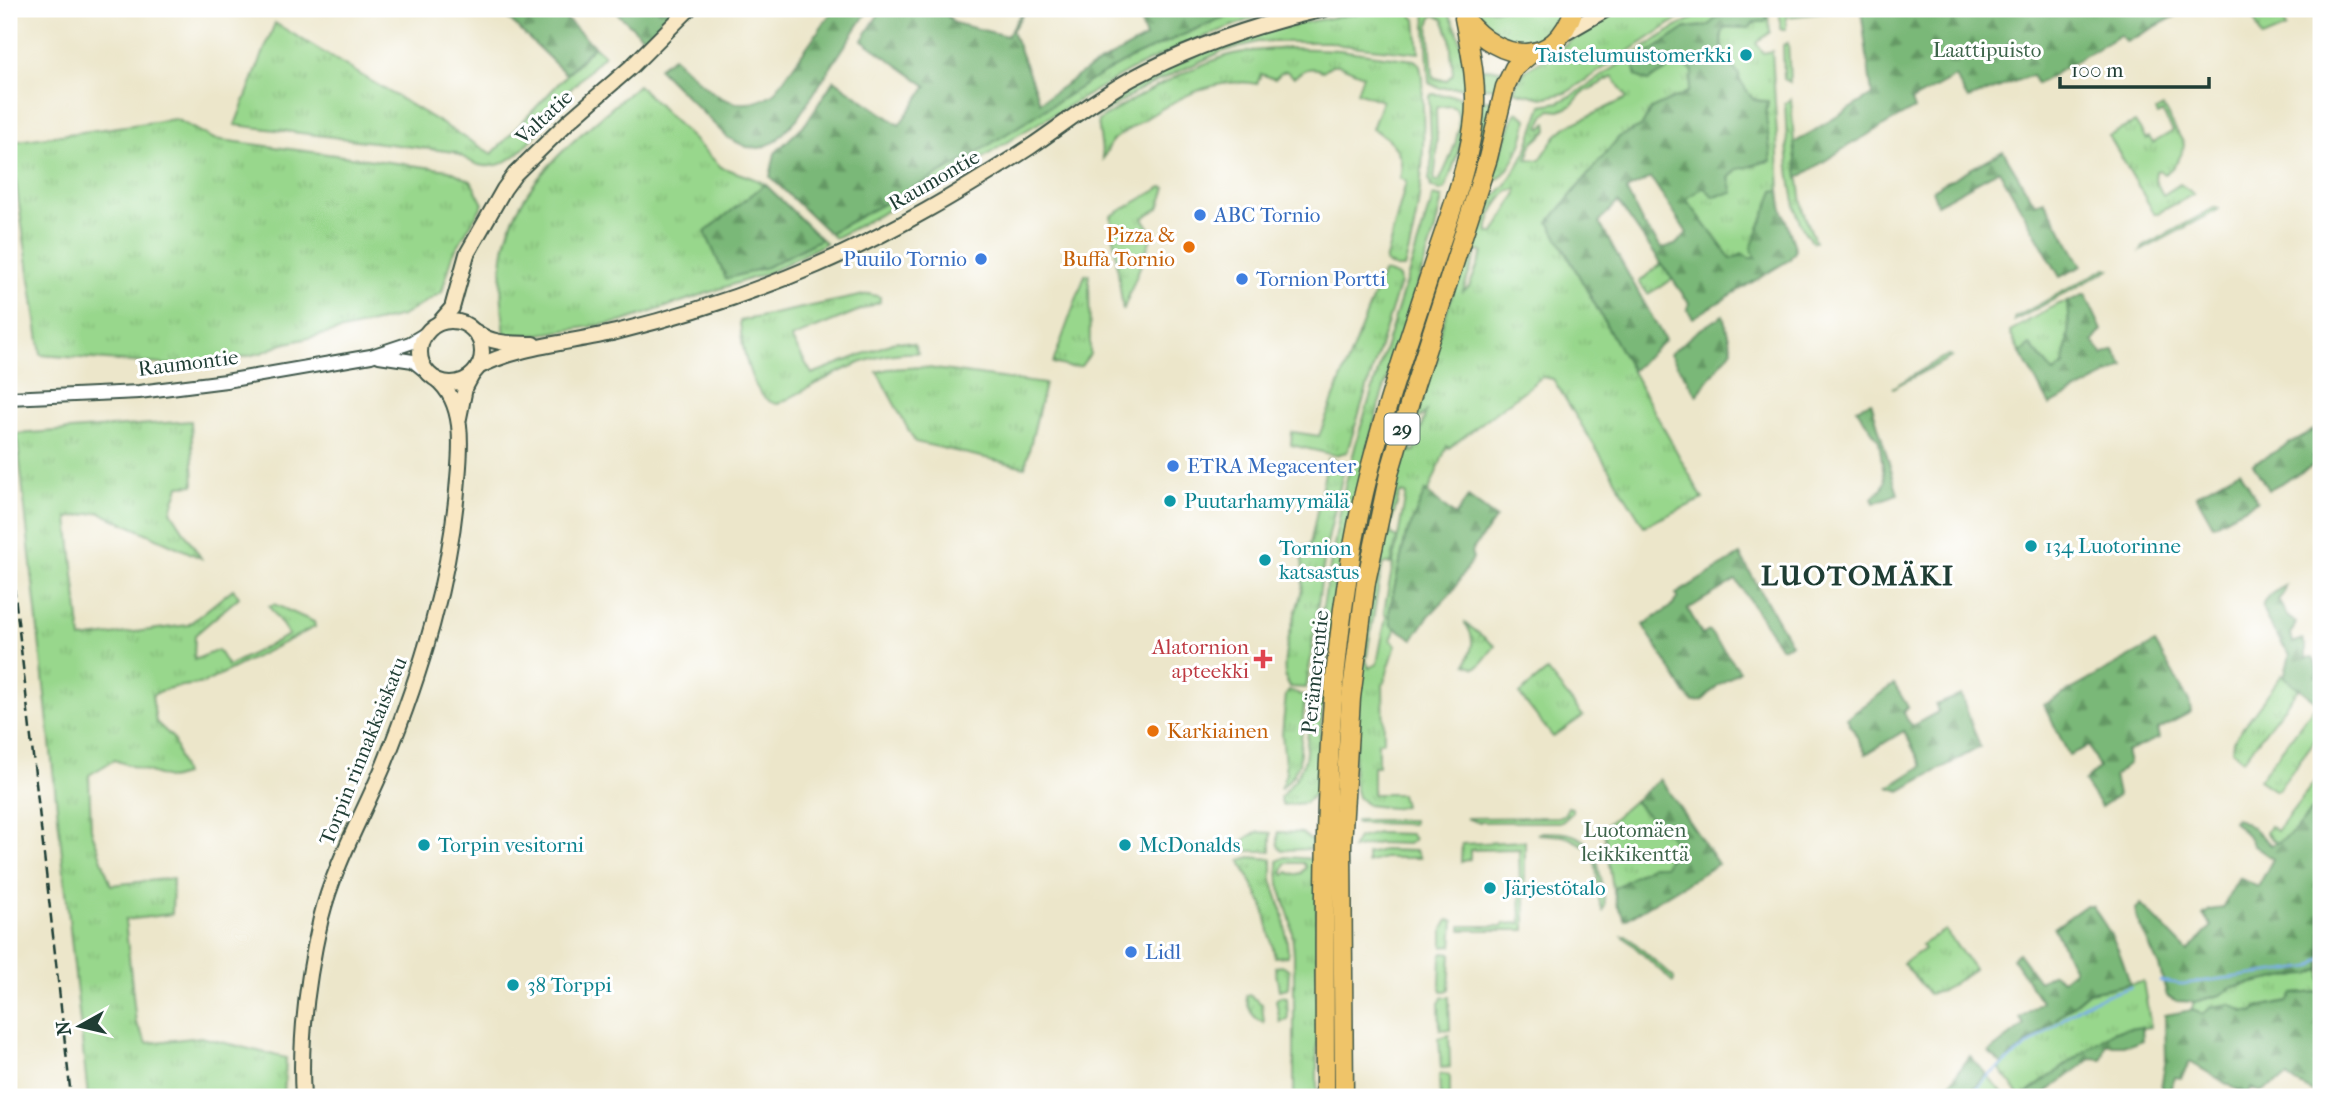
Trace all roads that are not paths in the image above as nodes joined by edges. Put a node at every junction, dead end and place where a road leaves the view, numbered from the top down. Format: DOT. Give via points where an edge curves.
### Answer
graph roads {
  1 [pos="689,9"];
  2 [pos="1325,9"];
  3 [pos="1574,9"];
  4 [pos="1608,9"];
  5 [pos="1463,13"];
  6 [pos="1562,35"];
  7 [pos="1533,52"];
  8 [pos="461,280"];
  9 [pos="439,323"];
  10 [pos="471,328"];
  11 [pos="425,334"];
  12 [pos="545,345"];
  13 [pos="371,356"];
  14 [pos="475,371"];
  15 [pos="432,376"];
  16 [pos="9,398"];
  17 [pos="459,419"];
  18 [pos="303,1097"];
  19 [pos="1325,1097"];
  20 [pos="1344,1097"];
  1 -- 8 [label="main road, Valtatie" via="515,174 467,254"];
  2 -- 12 [label="main road, Raumontie" via="1246,29 1152,68 915,218 819,264 677,316"];
  3 -- 6 [label="highway"];
  4 -- 6 [label="main road"];
  5 -- 7 [label="highway, 29" via="1490,45 1515,54"];
  5 -- 19 [label="highway, Perämerentie / 29" via="1475,79 1473,127 1370,468 1340,640 1325,827"];
  6 -- 7 [label="highway, 29"];
  7 -- 20 [label="highway, Perämerentie / 29" via="1514,68 1505,87 1488,158 1389,474 1366,582 1351,698 1342,845"];
  8 -- 9 [label="main road, Valtatie" via="452,308"];
  8 -- 10 [label="main road, Valtatie" via="462,309"];
  9 -- 10 [label="main road" via="458,321"];
  9 -- 11 [label="main road"];
  10 -- 12 [label="main road, Raumontie" via="502,343"];
  10 -- 14 [label="main road" via="482,348"];
  11 -- 13 [label="street, Raumontie"];
  11 -- 15 [label="main road" via="420,354"];
  12 -- 14 [label="main road, Raumontie" via="495,359"];
  13 -- 15 [label="street, Raumontie" via="413,361"];
  13 -- 16 [label="street, Raumontie" via="139,392"];
  14 -- 15 [label="main road" via="455,383"];
  14 -- 17 [label="main road, Torpin rinnakkaiskatu" via="465,388"];
  15 -- 17 [label="main road, Torpin rinnakkaiskatu" via="446,389"];
  17 -- 18 [label="main road, Torpin rinnakkaiskatu" via="456,511 432,627 393,742 321,917 308,992"];
}
